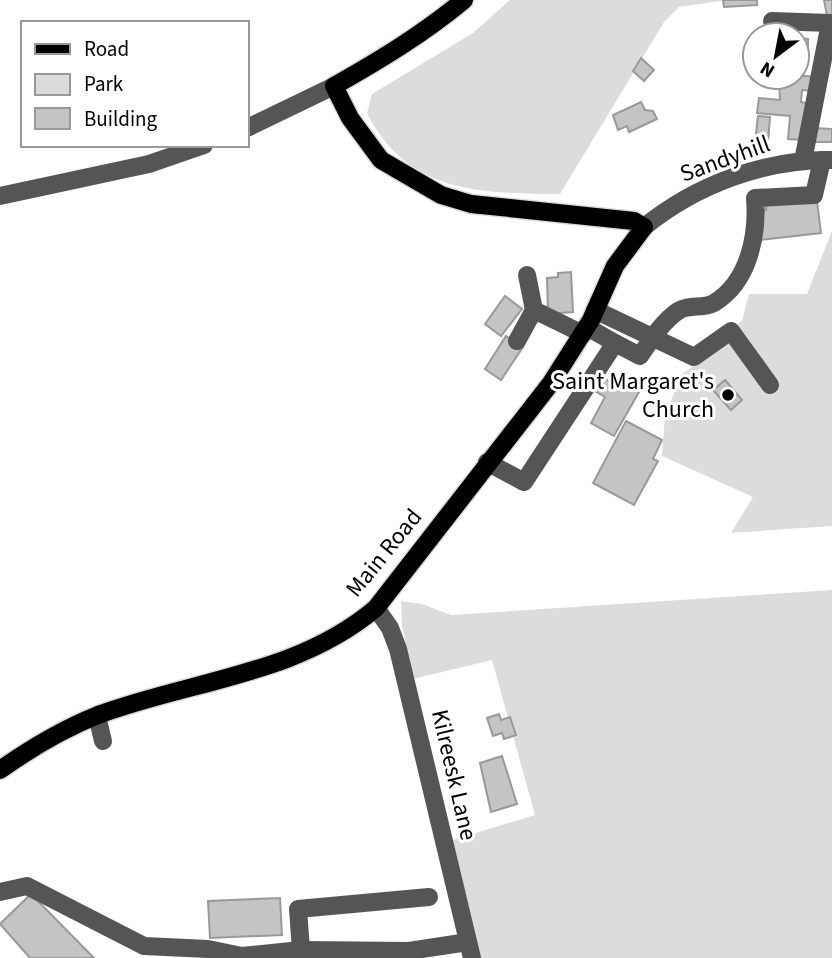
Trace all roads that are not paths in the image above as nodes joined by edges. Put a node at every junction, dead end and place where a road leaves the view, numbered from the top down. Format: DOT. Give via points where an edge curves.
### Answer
graph roads {
  1 [pos="464,0"];
  2 [pos="811,22"];
  3 [pos="334,86"];
  4 [pos="248,128"];
  5 [pos="198,147"];
  6 [pos="803,160"];
  7 [pos="827,160"];
  8 [pos="0,197"];
  9 [pos="643,227"];
  10 [pos="527,275"];
  11 [pos="534,310"];
  12 [pos="595,310"];
  13 [pos="585,330"];
  14 [pos="653,336"];
  15 [pos="517,341"];
  16 [pos="615,343"];
  17 [pos="770,385"];
  18 [pos="487,462"];
  19 [pos="376,608"];
  20 [pos="97,716"];
  21 [pos="103,741"];
  22 [pos="0,770"];
  23 [pos="0,892"];
  24 [pos="429,897"];
  25 [pos="301,950"];
  26 [pos="470,950"];
  27 [pos="142,952"];
  1 -- 3 [label="main road" via="434,25"];
  2 -- 6 [label="street" via="830,23"];
  3 -- 4 [label="street"];
  3 -- 9 [label="main road" via="350,118 381,160 441,195 471,204 634,221"];
  5 -- 8 [label="street" via="149,164"];
  6 -- 7 [label="street, Sandyhill"];
  6 -- 9 [label="street, Sandyhill" via="729,179 673,204"];
  7 -- 14 [label="street" via="814,195 755,198 758,229 747,263 732,287 713,304 680,309"];
  9 -- 12 [label="main road, Main Road" via="615,266"];
  10 -- 11 [label="street"];
  11 -- 13 [label="street"];
  11 -- 15 [label="street"];
  12 -- 13 [label="main road, Main Road"];
  12 -- 14 [label="street"];
  13 -- 16 [label="street"];
  13 -- 18 [label="main road, Main Road" via="551,383"];
  14 -- 16 [label="street" via="640,356"];
  14 -- 17 [label="street" via="694,357 731,331"];
  16 -- 18 [label="street" via="524,482"];
  18 -- 19 [label="main road, Main Road"];
  19 -- 20 [label="main road, Main Road" via="320,647"];
  19 -- 26 [label="street, Kilreesk Lane" via="398,649"];
  20 -- 21 [label="street"];
  20 -- 22 [label="main road, Main Road" via="31,747"];
  23 -- 27 [label="street" via="27,886"];
  24 -- 25 [label="street" via="298,909"];
  25 -- 26 [label="street"];
  25 -- 27 [label="street" via="242,956 194,947"];
}
